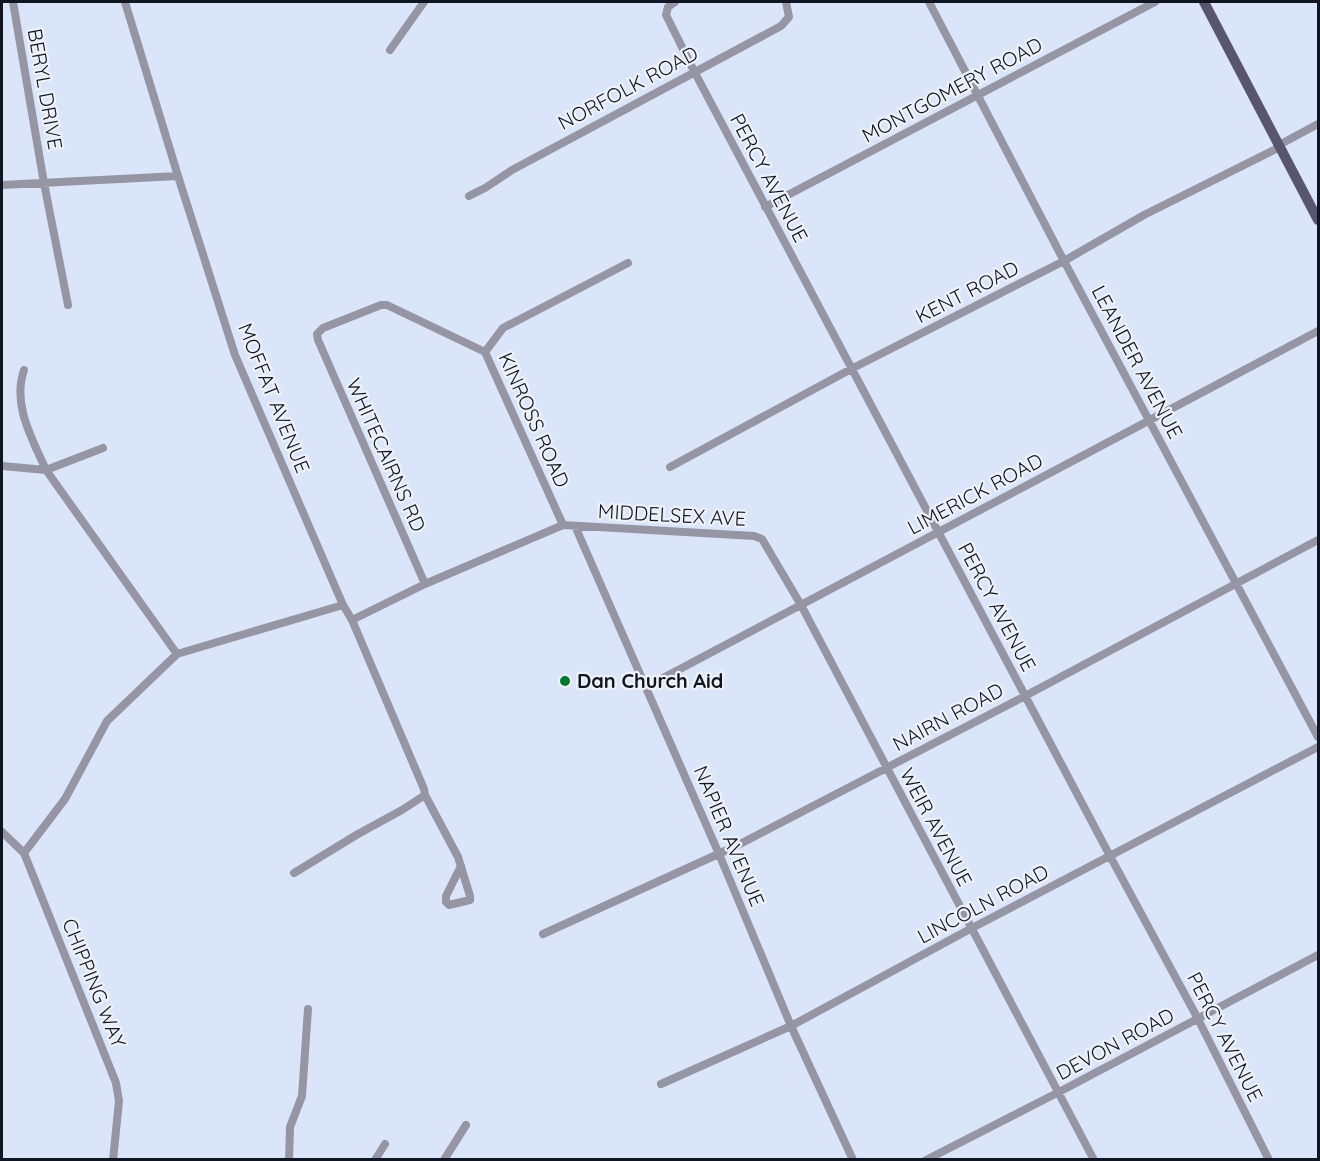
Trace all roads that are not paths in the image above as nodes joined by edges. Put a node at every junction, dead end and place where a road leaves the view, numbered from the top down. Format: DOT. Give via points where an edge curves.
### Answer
graph roads {
  1 [pos="13,2"];
  2 [pos="125,2"];
  3 [pos="424,2"];
  4 [pos="675,2"];
  5 [pos="786,2"];
  6 [pos="928,2"];
  7 [pos="1155,2"];
  8 [pos="1204,2"];
  9 [pos="390,50"];
  10 [pos="694,71"];
  11 [pos="978,94"];
  12 [pos="1318,124"];
  13 [pos="1280,146"];
  14 [pos="178,176"];
  15 [pos="44,183"];
  16 [pos="2,184"];
  17 [pos="469,195"];
  18 [pos="765,207"];
  19 [pos="1318,220"];
  20 [pos="1064,261"];
  21 [pos="628,263"];
  22 [pos="68,305"];
  23 [pos="1318,331"];
  24 [pos="485,352"];
  25 [pos="853,368"];
  26 [pos="24,370"];
  27 [pos="1151,420"];
  28 [pos="103,448"];
  29 [pos="2,466"];
  30 [pos="670,467"];
  31 [pos="46,470"];
  32 [pos="563,525"];
  33 [pos="575,526"];
  34 [pos="938,532"];
  35 [pos="1318,540"];
  36 [pos="1236,583"];
  37 [pos="425,584"];
  38 [pos="343,605"];
  39 [pos="801,605"];
  40 [pos="352,620"];
  41 [pos="177,654"];
  42 [pos="646,687"];
  43 [pos="1025,696"];
  44 [pos="1318,737"];
  45 [pos="1318,747"];
  46 [pos="886,768"];
  47 [pos="424,795"];
  48 [pos="2,832"];
  49 [pos="24,853"];
  50 [pos="719,854"];
  51 [pos="1110,856"];
  52 [pos="461,866"];
  53 [pos="294,873"];
  54 [pos="972,928"];
  55 [pos="543,934"];
  56 [pos="1318,955"];
  57 [pos="308,1010"];
  58 [pos="1198,1019"];
  59 [pos="791,1026"];
  60 [pos="661,1084"];
  61 [pos="1059,1092"];
  62 [pos="466,1125"];
  63 [pos="385,1144"];
  64 [pos="113,1160"];
  65 [pos="289,1160"];
  66 [pos="375,1160"];
  67 [pos="444,1160"];
  68 [pos="854,1160"];
  69 [pos="926,1160"];
  70 [pos="1094,1160"];
  71 [pos="1269,1160"];
  1 -- 15 [label="street, BERYL DRIVE"];
  2 -- 14 [label="street, MOFFAT AVENUE"];
  3 -- 9 [label="street"];
  4 -- 10 [label="street, PERCY AVENUE" via="666,15"];
  5 -- 10 [label="street, NORFOLK ROAD" via="789,15 781,26"];
  6 -- 11 [label="street, LEANDER AVENUE"];
  7 -- 11 [label="street, MONTGOMERY ROAD"];
  8 -- 13 [label="main road"];
  10 -- 17 [label="street, NORFOLK ROAD"];
  10 -- 18 [label="street, PERCY AVENUE"];
  11 -- 18 [label="street, MONTGOMERY ROAD"];
  11 -- 20 [label="street, LEANDER AVENUE"];
  12 -- 13 [label="street, KENT ROAD"];
  13 -- 19 [label="main road"];
  13 -- 20 [label="street, KENT ROAD" via="1151,211"];
  14 -- 15 [label="street"];
  14 -- 38 [label="street, MOFFAT AVENUE" via="235,355"];
  15 -- 16 [label="street"];
  15 -- 22 [label="street, BERYL DRIVE"];
  18 -- 25 [label="street, PERCY AVENUE"];
  20 -- 25 [label="street, KENT ROAD"];
  20 -- 27 [label="street, LEANDER AVENUE"];
  21 -- 24 [label="street, KINROSS ROAD" via="503,328"];
  23 -- 27 [label="street, LIMERICK ROAD"];
  24 -- 32 [label="street, KINROSS ROAD"];
  24 -- 37 [label="street, WHITECAIRNS RD" via="381,305 320,329 317,334"];
  25 -- 30 [label="street, KENT ROAD"];
  25 -- 34 [label="street, PERCY AVENUE"];
  26 -- 31 [label="street" via="18,396 21,410"];
  27 -- 34 [label="street, LIMERICK ROAD"];
  27 -- 36 [label="street, LEANDER AVENUE"];
  28 -- 31 [label="street"];
  29 -- 31 [label="street"];
  31 -- 41 [label="street"];
  32 -- 33 [label="street"];
  32 -- 37 [label="street"];
  33 -- 39 [label="street, MIDDELSEX AVE" via="758,537 766,543"];
  33 -- 42 [label="street, NAPIER AVENUE"];
  34 -- 39 [label="street, LIMERICK ROAD"];
  34 -- 43 [label="street, PERCY AVENUE"];
  35 -- 36 [label="street, NAIRN ROAD"];
  36 -- 43 [label="street, NAIRN ROAD"];
  36 -- 44 [label="street, LEANDER AVENUE"];
  37 -- 40 [label="street"];
  38 -- 40 [label="street, MOFFAT AVENUE"];
  38 -- 41 [label="street"];
  39 -- 42 [label="street, LIMERICK ROAD"];
  39 -- 46 [label="street, WEIR AVENUE"];
  40 -- 47 [label="street, MOFFAT AVENUE"];
  41 -- 49 [label="street" via="107,721 64,799"];
  42 -- 50 [label="street, NAPIER AVENUE"];
  43 -- 46 [label="street, NAIRN ROAD"];
  43 -- 51 [label="street, PERCY AVENUE"];
  45 -- 51 [label="street, LINCOLN ROAD"];
  46 -- 50 [label="street, NAIRN ROAD"];
  46 -- 54 [label="street, WEIR AVENUE"];
  47 -- 52 [label="street, MOFFAT AVENUE"];
  47 -- 53 [label="street"];
  48 -- 49 [label="street, CHIPPING WAY"];
  49 -- 64 [label="street, CHIPPING WAY" via="118,1090"];
  50 -- 55 [label="street, NAIRN ROAD"];
  50 -- 59 [label="street, NAPIER AVENUE"];
  51 -- 54 [label="street, LINCOLN ROAD"];
  51 -- 58 [label="street, PERCY AVENUE"];
  54 -- 59 [label="street, LINCOLN ROAD"];
  54 -- 61 [label="street, WEIR AVENUE"];
  56 -- 58 [label="street, DEVON ROAD"];
  57 -- 65 [label="street" via="302,1096 290,1127"];
  58 -- 61 [label="street, DEVON ROAD"];
  58 -- 71 [label="street, PERCY AVENUE"];
  59 -- 60 [label="street, LINCOLN ROAD"];
  59 -- 68 [label="street, NAPIER AVENUE"];
  61 -- 69 [label="street, DEVON ROAD"];
  61 -- 70 [label="street, WEIR AVENUE"];
  62 -- 67 [label="street"];
  63 -- 66 [label="street"];
}
